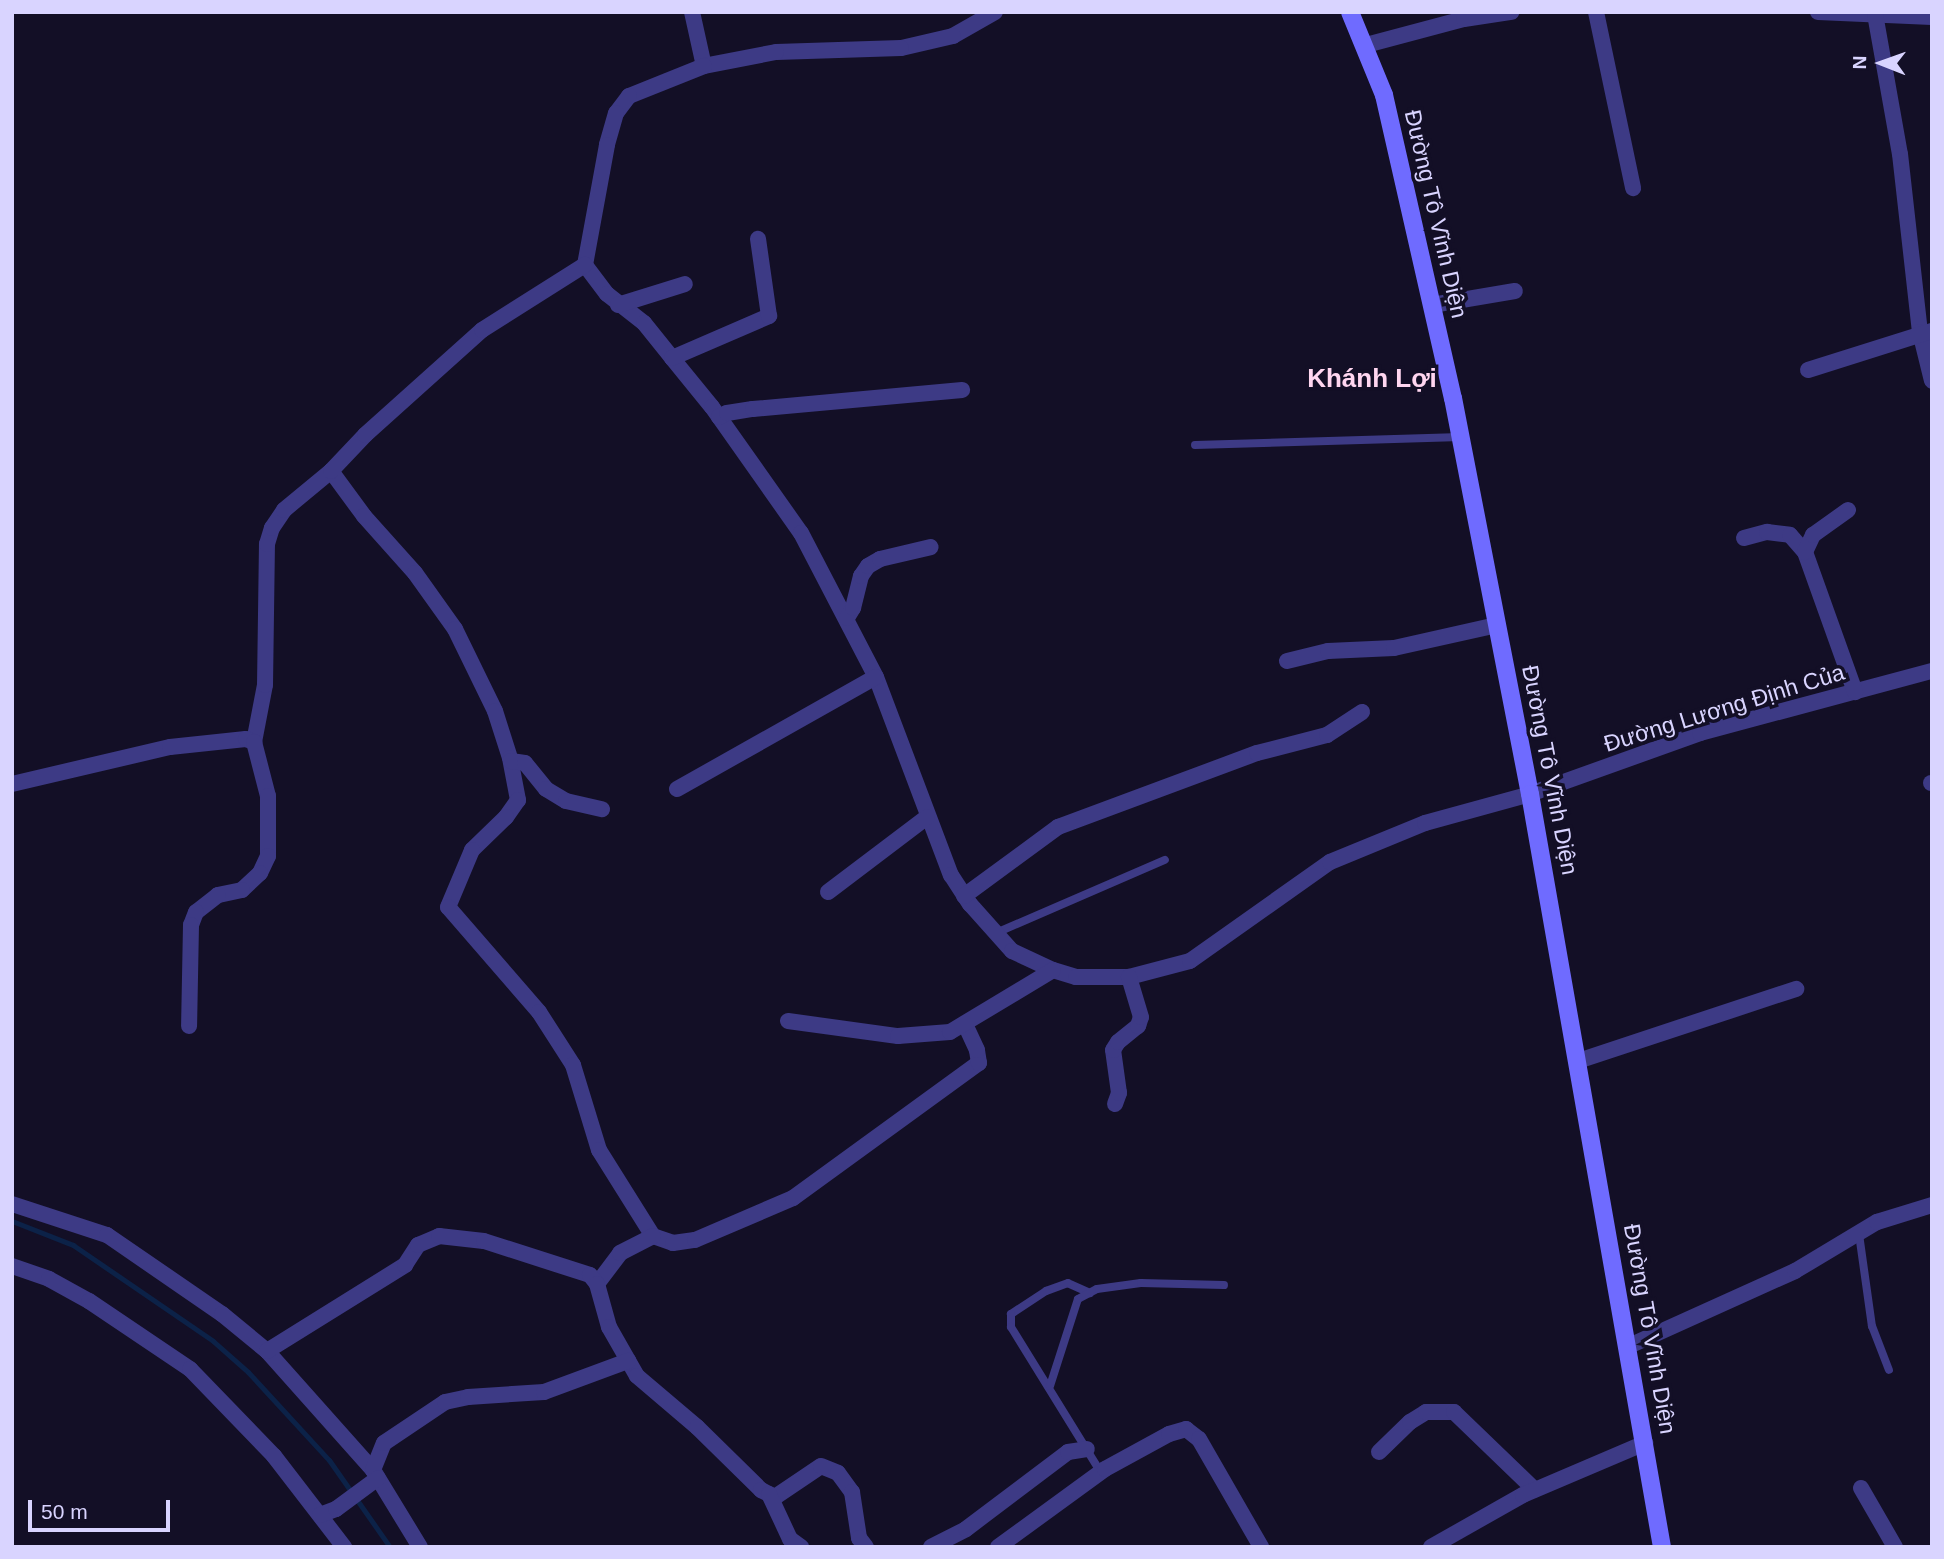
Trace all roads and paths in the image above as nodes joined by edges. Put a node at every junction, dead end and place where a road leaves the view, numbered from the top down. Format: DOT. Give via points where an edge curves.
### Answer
graph roads {
  1 [pos="692,12"];
  2 [pos="995,12"];
  3 [pos="1350,12"];
  4 [pos="1511,12"];
  5 [pos="1596,12"];
  6 [pos="1818,12"];
  7 [pos="1875,14"];
  8 [pos="1932,17"];
  9 [pos="1366,45"];
  10 [pos="704,66"];
  11 [pos="1633,188"];
  12 [pos="758,239"];
  13 [pos="585,265"];
  14 [pos="685,284"];
  15 [pos="1515,291"];
  16 [pos="618,305"];
  17 [pos="1432,305"];
  18 [pos="1926,332"];
  19 [pos="672,358"];
  20 [pos="1808,370"];
  21 [pos="1932,381"];
  22 [pos="962,390"];
  23 [pos="719,417"];
  24 [pos="1461,437"];
  25 [pos="1195,445"];
  26 [pos="331,471"];
  27 [pos="1848,510"];
  28 [pos="1744,538"];
  29 [pos="932,547"];
  30 [pos="1805,552"];
  31 [pos="847,618"];
  32 [pos="1497,625"];
  33 [pos="1287,661"];
  34 [pos="1932,671"];
  35 [pos="876,677"];
  36 [pos="1855,692"];
  37 [pos="1362,712"];
  38 [pos="254,742"];
  39 [pos="511,761"];
  40 [pos="12,784"];
  41 [pos="677,789"];
  42 [pos="1530,794"];
  43 [pos="602,809"];
  44 [pos="927,817"];
  45 [pos="1166,860"];
  46 [pos="828,892"];
  47 [pos="964,896"];
  48 [pos="996,933"];
  49 [pos="1053,970"];
  50 [pos="1129,977"];
  51 [pos="1796,989"];
  52 [pos="788,1021"];
  53 [pos="965,1024"];
  54 [pos="189,1026"];
  55 [pos="1578,1061"];
  56 [pos="1115,1104"];
  57 [pos="12,1204"];
  58 [pos="1932,1205"];
  59 [pos="1859,1233"];
  60 [pos="653,1236"];
  61 [pos="12,1266"];
  62 [pos="597,1284"];
  63 [pos="1224,1285"];
  64 [pos="1090,1293"];
  65 [pos="1629,1346"];
  66 [pos="267,1350"];
  67 [pos="628,1361"];
  68 [pos="1889,1370"];
  69 [pos="1050,1387"];
  70 [pos="1645,1443"];
  71 [pos="1087,1449"];
  72 [pos="1379,1452"];
  73 [pos="1101,1473"];
  74 [pos="374,1477"];
  75 [pos="1861,1489"];
  76 [pos="1535,1490"];
  77 [pos="769,1494"];
  78 [pos="320,1515"];
  79 [pos="345,1547"];
  80 [pos="420,1547"];
  81 [pos="801,1547"];
  82 [pos="866,1547"];
  83 [pos="931,1547"];
  84 [pos="998,1547"];
  85 [pos="1261,1547"];
  86 [pos="1430,1547"];
  87 [pos="1662,1547"];
  88 [pos="1895,1547"];
  1 -- 10 [label="street"];
  2 -- 10 [label="street" via="953,36 901,48 776,52"];
  3 -- 9 [label="main road, Đường Tô Vĩnh Diện"];
  4 -- 9 [label="street" via="1464,19"];
  5 -- 11 [label="street"];
  6 -- 7 [label="street"];
  7 -- 8 [label="street"];
  7 -- 18 [label="street"];
  9 -- 17 [label="main road, Đường Tô Vĩnh Diện" via="1384,95"];
  10 -- 13 [label="street" via="629,96 616,113"];
  12 -- 19 [label="street" via="769,316"];
  13 -- 16 [label="street, Đường Lương Định Của"];
  13 -- 26 [label="street" via="482,330"];
  14 -- 16 [label="street"];
  15 -- 17 [label="street"];
  16 -- 19 [label="street, Đường Lương Định Của" via="644,323"];
  17 -- 24 [label="main road, Đường Tô Vĩnh Diện"];
  18 -- 20 [label="street"];
  18 -- 21 [label="street"];
  19 -- 23 [label="street, Đường Lương Định Của"];
  22 -- 23 [label="street"];
  23 -- 31 [label="street, Đường Lương Định Của" via="801,533"];
  24 -- 25 [label="lane"];
  24 -- 32 [label="main road, Đường Tô Vĩnh Diện"];
  26 -- 38 [label="street" via="284,510 267,544 265,685"];
  26 -- 39 [label="street" via="455,629 495,711"];
  27 -- 30 [label="street" via="1813,535"];
  28 -- 30 [label="street" via="1767,532 1790,536"];
  29 -- 31 [label="street" via="868,566"];
  30 -- 36 [label="street"];
  31 -- 35 [label="street, Đường Lương Định Của"];
  32 -- 33 [label="street" via="1394,648 1328,650"];
  32 -- 42 [label="main road, Đường Tô Vĩnh Diện"];
  34 -- 36 [label="street, Đường Lương Định Của"];
  35 -- 41 [label="street"];
  35 -- 44 [label="street, Đường Lương Định Của"];
  36 -- 42 [label="street, Đường Lương Định Của" via="1700,733"];
  37 -- 47 [label="street" via="1327,735 1257,753 1058,827"];
  38 -- 40 [label="street" via="170,747"];
  38 -- 54 [label="street" via="268,796 268,856 260,873 242,890 218,895 196,912 191,925"];
  39 -- 43 [label="street" via="525,763 546,789 566,802"];
  39 -- 60 [label="street" via="517,800 472,850 448,907 539,1012 573,1065 599,1150"];
  42 -- 50 [label="street, Đường Lương Định Của" via="1425,823 1330,862 1190,961"];
  42 -- 55 [label="main road, Đường Tô Vĩnh Diện"];
  44 -- 46 [label="street"];
  44 -- 47 [label="street, Đường Lương Định Của"];
  45 -- 48 [label="lane"];
  47 -- 48 [label="street, Đường Lương Định Của"];
  48 -- 49 [label="street, Đường Lương Định Của" via="1012,951"];
  49 -- 50 [label="street, Đường Lương Định Của" via="1076,977"];
  49 -- 53 [label="street"];
  50 -- 56 [label="street" via="1141,1017 1139,1025 1113,1050 1119,1093"];
  51 -- 55 [label="street"];
  52 -- 53 [label="street" via="898,1037 950,1032"];
  53 -- 60 [label="street" via="979,1063 793,1198 695,1240 673,1243"];
  55 -- 65 [label="main road, Đường Tô Vĩnh Diện"];
  57 -- 66 [label="street" via="107,1234"];
  58 -- 59 [label="street" via="1877,1222"];
  59 -- 65 [label="street" via="1795,1271"];
  59 -- 68 [label="lane" via="1872,1326"];
  60 -- 62 [label="street" via="620,1253"];
  61 -- 78 [label="street" via="89,1301 190,1369 274,1456"];
  62 -- 66 [label="street" via="590,1275 484,1241 439,1236 418,1245 405,1265"];
  62 -- 67 [label="street" via="609,1327"];
  63 -- 64 [label="lane" via="1141,1283"];
  64 -- 69 [label="lane" via="1078,1299"];
  64 -- 69 [label="lane" via="1068,1283 1011,1314 1012,1327"];
  65 -- 70 [label="main road, Đường Tô Vĩnh Diện"];
  66 -- 74 [label="street"];
  67 -- 74 [label="street" via="544,1392 445,1402 384,1443"];
  67 -- 77 [label="street" via="637,1377"];
  69 -- 71 [label="lane"];
  70 -- 76 [label="street"];
  70 -- 87 [label="main road, Đường Tô Vĩnh Diện"];
  71 -- 73 [label="lane"];
  71 -- 83 [label="street" via="1068,1452 966,1528"];
  72 -- 76 [label="street" via="1426,1412 1454,1412"];
  73 -- 84 [label="street"];
  73 -- 85 [label="street" via="1186,1429 1199,1438"];
  74 -- 78 [label="street"];
  74 -- 80 [label="street"];
  75 -- 88 [label="street"];
  76 -- 86 [label="street"];
  77 -- 81 [label="street" via="790,1539"];
  77 -- 82 [label="street" via="775,1497 821,1466 838,1473 852,1492 859,1538"];
  78 -- 79 [label="street"];
}
